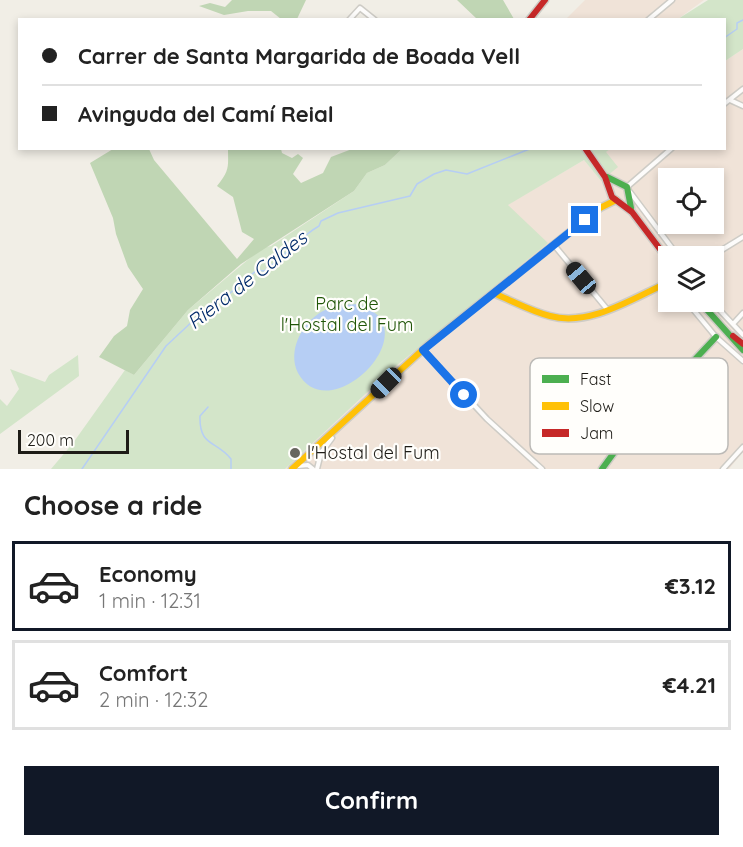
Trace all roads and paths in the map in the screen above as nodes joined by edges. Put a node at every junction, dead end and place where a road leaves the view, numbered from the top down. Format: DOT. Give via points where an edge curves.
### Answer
graph roads {
  1 [pos="545,0"];
  2 [pos="672,0"];
  3 [pos="351,18"];
  4 [pos="372,18"];
  5 [pos="531,18"];
  6 [pos="650,18"];
  7 [pos="743,89"];
  8 [pos="730,100"];
  9 [pos="726,103"];
  10 [pos="743,106"];
  11 [pos="586,150"];
  12 [pos="670,150"];
  13 [pos="605,175"];
  14 [pos="620,183"];
  15 [pos="611,191"];
  16 [pos="628,191"];
  17 [pos="617,201"];
  18 [pos="600,208"];
  19 [pos="632,212"];
  20 [pos="743,237"];
  21 [pos="554,245"];
  22 [pos="658,246"];
  23 [pos="670,246"];
  24 [pos="724,249"];
  25 [pos="658,287"];
  26 [pos="493,293"];
  27 [pos="608,310"];
  28 [pos="695,312"];
  29 [pos="722,312"];
  30 [pos="708,313"];
  31 [pos="743,313"];
  32 [pos="733,324"];
  33 [pos="743,335"];
  34 [pos="716,337"];
  35 [pos="743,344"];
  36 [pos="423,350"];
  37 [pos="743,350"];
  38 [pos="696,358"];
  39 [pos="743,362"];
  40 [pos="340,429"];
  41 [pos="743,447"];
  42 [pos="613,454"];
  43 [pos="292,469"];
  44 [pos="315,469"];
  45 [pos="542,469"];
  46 [pos="602,469"];
  47 [pos="723,469"];
  1 -- 5 [label="street"];
  2 -- 6 [label="street"];
  3 -- 4 [label="street" via="360,8"];
  7 -- 8 [label="street"];
  8 -- 9 [label="street"];
  8 -- 10 [label="street"];
  11 -- 13 [label="street"];
  12 -- 16 [label="street"];
  13 -- 14 [label="street"];
  13 -- 15 [label="street"];
  14 -- 15 [label="street"];
  14 -- 16 [label="street"];
  15 -- 17 [label="street"];
  15 -- 18 [label="street"];
  16 -- 17 [label="street"];
  16 -- 19 [label="street"];
  16 -- 23 [label="street"];
  17 -- 18 [label="street"];
  17 -- 19 [label="street"];
  18 -- 21 [label="street"];
  19 -- 22 [label="street"];
  20 -- 24 [label="street"];
  21 -- 26 [label="street"];
  21 -- 27 [label="street"];
  25 -- 27 [label="street"];
  26 -- 27 [label="street" via="558,319 583,318"];
  26 -- 36 [label="street"];
  28 -- 34 [label="street"];
  29 -- 32 [label="street"];
  30 -- 35 [label="street"];
  30 -- 37 [label="street"];
  31 -- 32 [label="street"];
  32 -- 33 [label="street"];
  34 -- 38 [label="street"];
  34 -- 39 [label="street"];
  36 -- 40 [label="street"];
  36 -- 45 [label="street" via="487,419"];
  40 -- 43 [label="street"];
  40 -- 44 [label="street" via="321,453"];
  41 -- 47 [label="street"];
  42 -- 46 [label="street"];
  43 -- 44 [label="street" via="303,465"];
}
